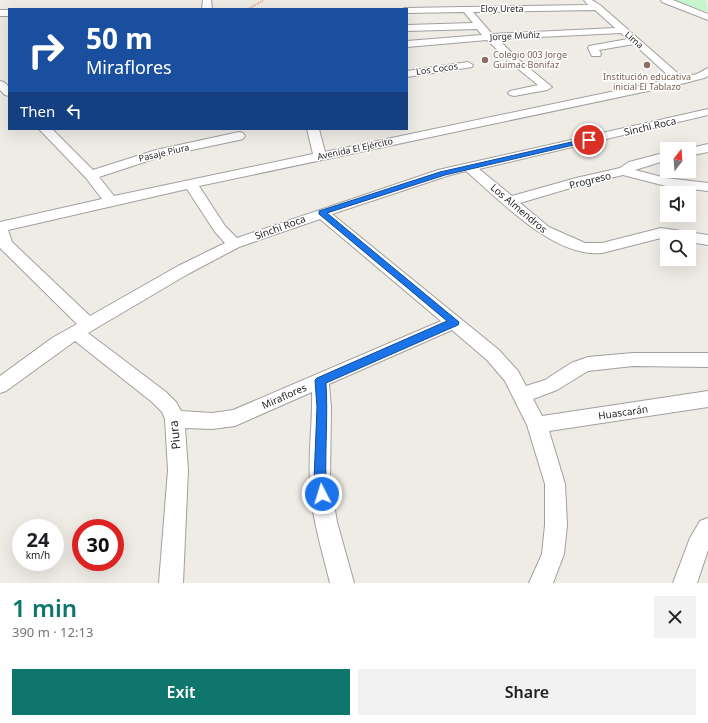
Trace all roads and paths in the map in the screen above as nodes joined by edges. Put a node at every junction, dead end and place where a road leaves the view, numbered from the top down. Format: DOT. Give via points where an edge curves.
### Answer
graph roads {
  1 [pos="264,0"];
  2 [pos="586,0"];
  3 [pos="667,0"];
  4 [pos="597,7"];
  5 [pos="250,8"];
  6 [pos="466,9"];
  7 [pos="408,10"];
  8 [pos="708,17"];
  9 [pos="479,26"];
  10 [pos="408,28"];
  11 [pos="623,30"];
  12 [pos="489,37"];
  13 [pos="636,41"];
  14 [pos="408,44"];
  15 [pos="596,54"];
  16 [pos="468,65"];
  17 [pos="408,74"];
  18 [pos="703,77"];
  19 [pos="681,81"];
  20 [pos="0,84"];
  21 [pos="8,92"];
  22 [pos="514,93"];
  23 [pos="708,112"];
  24 [pos="46,130"];
  25 [pos="313,130"];
  26 [pos="239,136"];
  27 [pos="708,148"];
  28 [pos="696,151"];
  29 [pos="320,156"];
  30 [pos="660,158"];
  31 [pos="469,166"];
  32 [pos="624,171"];
  33 [pos="91,174"];
  34 [pos="191,184"];
  35 [pos="708,187"];
  36 [pos="110,201"];
  37 [pos="511,201"];
  38 [pos="322,213"];
  39 [pos="0,227"];
  40 [pos="660,233"];
  41 [pos="696,238"];
  42 [pos="708,240"];
  43 [pos="234,244"];
  44 [pos="454,322"];
  45 [pos="82,329"];
  46 [pos="708,360"];
  47 [pos="320,380"];
  48 [pos="0,386"];
  49 [pos="522,395"];
  50 [pos="708,399"];
  51 [pos="175,419"];
  52 [pos="537,424"];
  53 [pos="708,528"];
  54 [pos="170,583"];
  55 [pos="342,583"];
  56 [pos="541,583"];
  57 [pos="685,583"];
  1 -- 5 [label="path"];
  2 -- 4 [label="street, Lima"];
  3 -- 8 [label="street"];
  4 -- 6 [label="street, Eloy Ureta"];
  4 -- 11 [label="street, Lima"];
  6 -- 7 [label="street, Eloy Ureta"];
  6 -- 9 [label="street"];
  9 -- 10 [label="street, Jorge Muñiz"];
  9 -- 12 [label="street"];
  11 -- 12 [label="street, Jorge Muñiz"];
  11 -- 13 [label="street, Lima"];
  12 -- 14 [label="street, Jorge Muñiz"];
  12 -- 22 [label="street" via="547,87"];
  13 -- 15 [label="street" via="593,48"];
  13 -- 19 [label="street, Lima"];
  16 -- 17 [label="street, Los Cocos"];
  18 -- 19 [label="street, Avenida El Ejército"];
  19 -- 29 [label="street, Avenida El Ejército"];
  20 -- 21 [label="street"];
  23 -- 31 [label="street, Sinchi Roca"];
  24 -- 33 [label="street"];
  25 -- 29 [label="street"];
  26 -- 33 [label="street, Pasaje Piura" via="153,155"];
  27 -- 28 [label="street"];
  29 -- 34 [label="street, Avenida El Ejército"];
  30 -- 32 [label="street, Progreso" via="634,165"];
  31 -- 37 [label="street, Los Almendros"];
  31 -- 38 [label="street, Sinchi Roca"];
  32 -- 35 [label="street" via="665,183"];
  32 -- 37 [label="street, Progreso"];
  33 -- 36 [label="street"];
  34 -- 36 [label="street, Avenida El Ejército"];
  34 -- 43 [label="street" via="220,229"];
  36 -- 39 [label="street, Avenida El Ejército"];
  37 -- 40 [label="street, Los Almendros" via="544,230 584,248 602,248"];
  38 -- 43 [label="street, Sinchi Roca"];
  38 -- 44 [label="street"];
  39 -- 45 [label="street, Piura" via="5,244"];
  41 -- 42 [label="street, Los Almendros"];
  43 -- 45 [label="street, Sinchi Roca" via="183,270"];
  44 -- 47 [label="street, Miraflores"];
  44 -- 49 [label="street" via="493,355 512,376"];
  45 -- 48 [label="street, Sinchi Roca"];
  45 -- 51 [label="street, Piura" via="159,397 169,407"];
  46 -- 49 [label="street" via="634,360 588,364 573,370 552,384"];
  47 -- 51 [label="street, Miraflores" via="235,418 212,421"];
  47 -- 55 [label="street" via="320,481 326,522"];
  49 -- 52 [label="street"];
  50 -- 52 [label="street, Huascarán"];
  51 -- 54 [label="street, Piura" via="178,470"];
  52 -- 56 [label="street" via="555,484 556,525 553,554"];
  53 -- 57 [label="street" via="698,546"];
}
